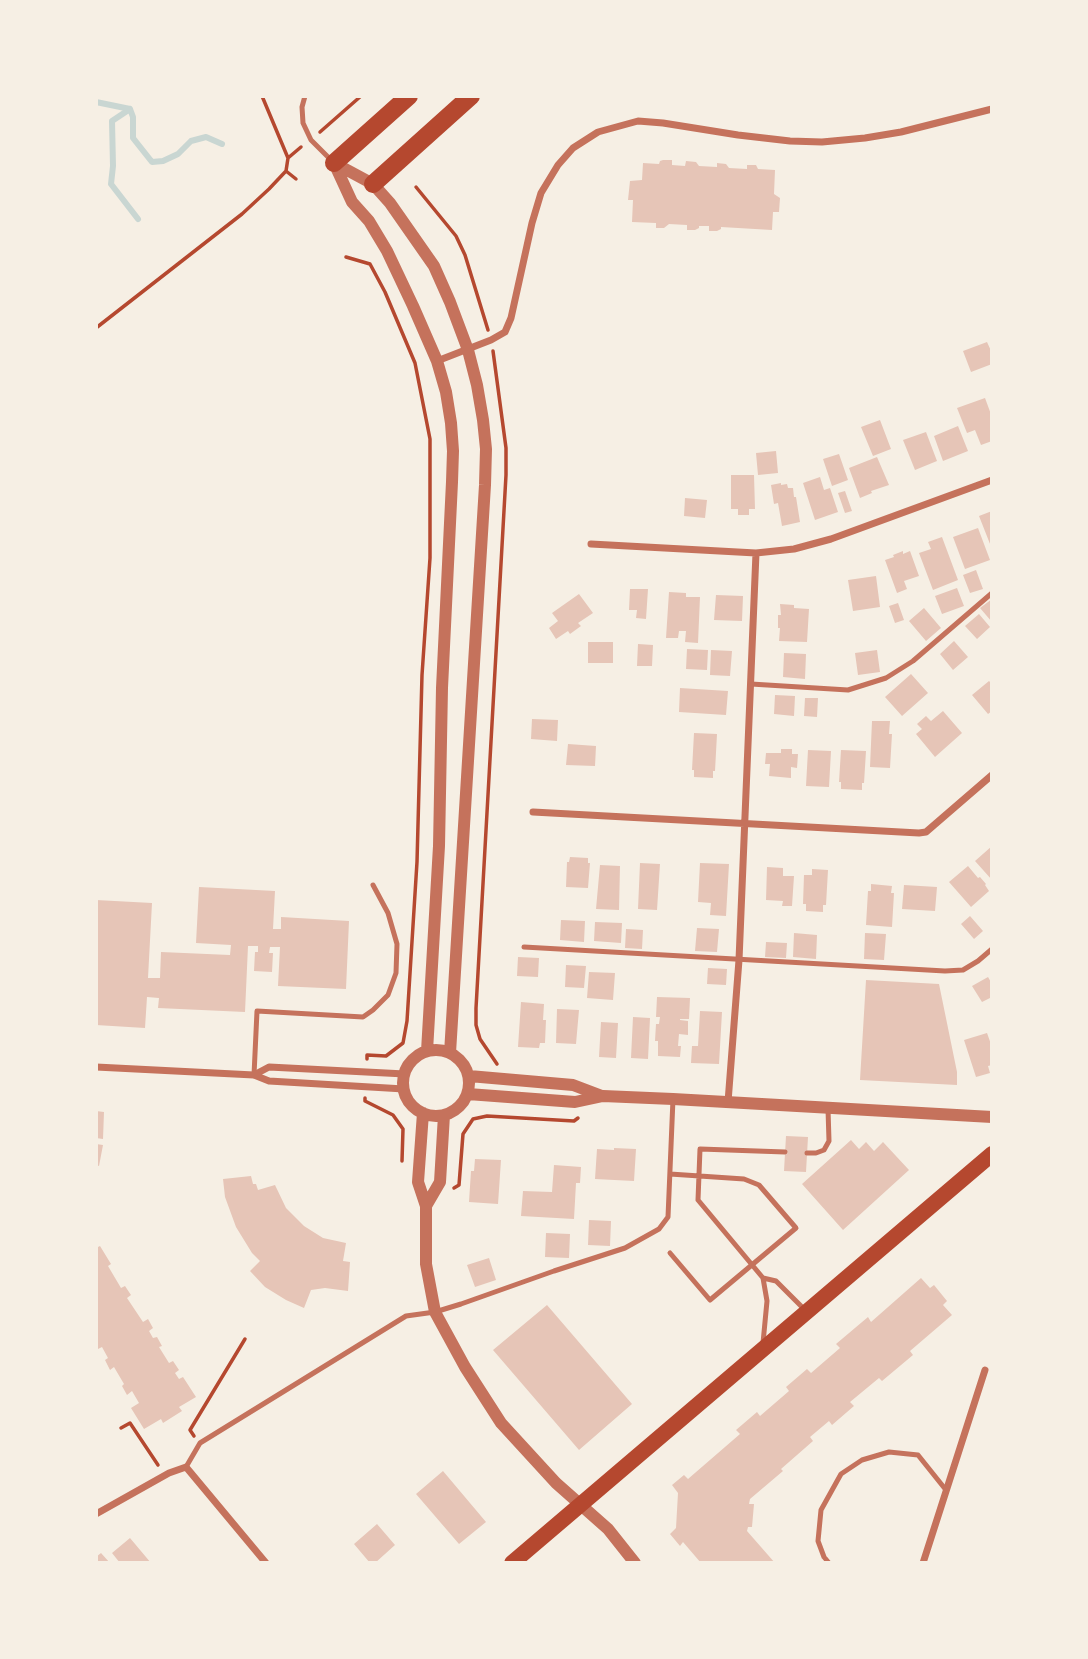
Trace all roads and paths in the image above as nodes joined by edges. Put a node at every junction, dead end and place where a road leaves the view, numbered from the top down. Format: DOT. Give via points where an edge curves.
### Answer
graph roads {
  1 [pos="262,96"];
  2 [pos="305,96"];
  3 [pos="361,96"];
  4 [pos="410,96"];
  5 [pos="471,96"];
  6 [pos="992,109"];
  7 [pos="327,126"];
  8 [pos="301,147"];
  9 [pos="288,158"];
  10 [pos="334,163"];
  11 [pos="286,171"];
  12 [pos="296,179"];
  13 [pos="373,184"];
  14 [pos="416,187"];
  15 [pos="346,257"];
  16 [pos="96,328"];
  17 [pos="491,340"];
  18 [pos="468,350"];
  19 [pos="437,361"];
  20 [pos="992,480"];
  21 [pos="592,544"];
  22 [pos="756,553"];
  23 [pos="992,593"];
  24 [pos="751,684"];
  25 [pos="992,775"];
  26 [pos="533,812"];
  27 [pos="745,824"];
  28 [pos="373,885"];
  29 [pos="524,947"];
  30 [pos="992,949"];
  31 [pos="739,960"];
  32 [pos="427,1051"];
  33 [pos="450,1053"];
  34 [pos="367,1055"];
  35 [pos="497,1062"];
  36 [pos="96,1066"];
  37 [pos="405,1074"];
  38 [pos="254,1075"];
  39 [pos="469,1076"];
  40 [pos="404,1089"];
  41 [pos="468,1094"];
  42 [pos="603,1096"];
  43 [pos="673,1099"];
  44 [pos="365,1101"];
  45 [pos="728,1102"];
  46 [pos="828,1108"];
  47 [pos="423,1113"];
  48 [pos="444,1115"];
  49 [pos="992,1117"];
  50 [pos="575,1121"];
  51 [pos="785,1152"];
  52 [pos="807,1153"];
  53 [pos="992,1154"];
  54 [pos="402,1166"];
  55 [pos="670,1174"];
  56 [pos="699,1176"];
  57 [pos="459,1185"];
  58 [pos="426,1206"];
  59 [pos="670,1253"];
  60 [pos="752,1265"];
  61 [pos="763,1278"];
  62 [pos="806,1311"];
  63 [pos="435,1312"];
  64 [pos="245,1339"];
  65 [pos="762,1349"];
  66 [pos="985,1370"];
  67 [pos="121,1429"];
  68 [pos="200,1443"];
  69 [pos="156,1462"];
  70 [pos="186,1468"];
  71 [pos="946,1490"];
  72 [pos="580,1505"];
  73 [pos="96,1514"];
  74 [pos="266,1563"];
  75 [pos="512,1563"];
  76 [pos="635,1563"];
  77 [pos="829,1563"];
  78 [pos="923,1563"];
  1 -- 9 [label="path"];
  2 -- 10 [label="lane" via="303,123 311,140"];
  3 -- 7 [label="path"];
  4 -- 10 [label="highway"];
  5 -- 13 [label="highway"];
  6 -- 17 [label="street" via="901,132 822,142 638,121 598,132 573,148 541,193 511,318 505,332"];
  8 -- 9 [label="path"];
  9 -- 11 [label="path"];
  10 -- 13 [label="street"];
  10 -- 19 [label="street" via="352,202 387,251"];
  11 -- 12 [label="path"];
  11 -- 16 [label="path" via="242,214"];
  13 -- 18 [label="street" via="434,266"];
  14 -- 17 [label="path" via="456,236"];
  15 -- 34 [label="path" via="370,264 385,292 415,363 430,439 430,558 407,1021 402,1043 386,1056"];
  17 -- 18 [label="street"];
  17 -- 35 [label="path" via="506,475 476,1025"];
  18 -- 19 [label="street"];
  18 -- 33 [label="street" via="486,449"];
  19 -- 32 [label="street" via="453,451"];
  20 -- 22 [label="street" via="831,539"];
  21 -- 22 [label="street"];
  22 -- 24 [label="street"];
  23 -- 24 [label="lane" via="913,662 886,678 848,690"];
  24 -- 27 [label="street"];
  25 -- 27 [label="street" via="926,832"];
  26 -- 27 [label="street"];
  27 -- 31 [label="street"];
  28 -- 38 [label="lane" via="397,944 396,973 388,995 363,1017 257,1011"];
  29 -- 31 [label="lane"];
  30 -- 31 [label="lane" via="963,970"];
  31 -- 45 [label="street"];
  32 -- 33 [label="street"];
  32 -- 37 [label="street" via="413,1059"];
  33 -- 39 [label="street" via="463,1062"];
  36 -- 38 [label="street"];
  37 -- 38 [label="street" via="269,1067"];
  37 -- 40 [label="street"];
  38 -- 40 [label="street" via="270,1081"];
  39 -- 41 [label="street"];
  39 -- 42 [label="street" via="573,1085"];
  40 -- 47 [label="street" via="407,1099"];
  41 -- 42 [label="street" via="575,1102"];
  41 -- 48 [label="street" via="454,1111"];
  42 -- 43 [label="street"];
  43 -- 45 [label="street"];
  43 -- 55 [label="lane"];
  44 -- 54 [label="path" via="393,1115 404,1129"];
  45 -- 46 [label="street"];
  46 -- 49 [label="street"];
  46 -- 52 [label="lane" via="829,1140 824,1150"];
  47 -- 48 [label="street"];
  47 -- 58 [label="street" via="418,1182"];
  48 -- 58 [label="street" via="440,1182"];
  50 -- 57 [label="path" via="473,1119 463,1133"];
  51 -- 56 [label="lane" via="699,1149"];
  53 -- 62 [label="main road"];
  55 -- 56 [label="lane"];
  55 -- 63 [label="lane" via="668,1217 660,1229 625,1248"];
  56 -- 60 [label="lane" via="698,1200"];
  56 -- 60 [label="lane" via="744,1179 759,1185 796,1228"];
  58 -- 63 [label="street" via="426,1264"];
  59 -- 60 [label="lane" via="710,1300"];
  60 -- 61 [label="lane"];
  61 -- 62 [label="lane" via="776,1280"];
  61 -- 65 [label="lane" via="767,1301"];
  62 -- 65 [label="main road"];
  63 -- 68 [label="lane" via="407,1316"];
  63 -- 72 [label="street" via="501,1423"];
  64 -- 68 [label="path" via="190,1430"];
  65 -- 72 [label="main road"];
  66 -- 71 [label="street"];
  67 -- 69 [label="path" via="130,1423"];
  68 -- 70 [label="lane"];
  70 -- 73 [label="street"];
  70 -- 74 [label="street"];
  71 -- 77 [label="lane" via="918,1455 889,1452 862,1460 841,1474 821,1510 818,1541"];
  71 -- 78 [label="street"];
  72 -- 75 [label="main road"];
  72 -- 76 [label="street" via="608,1529"];
}
